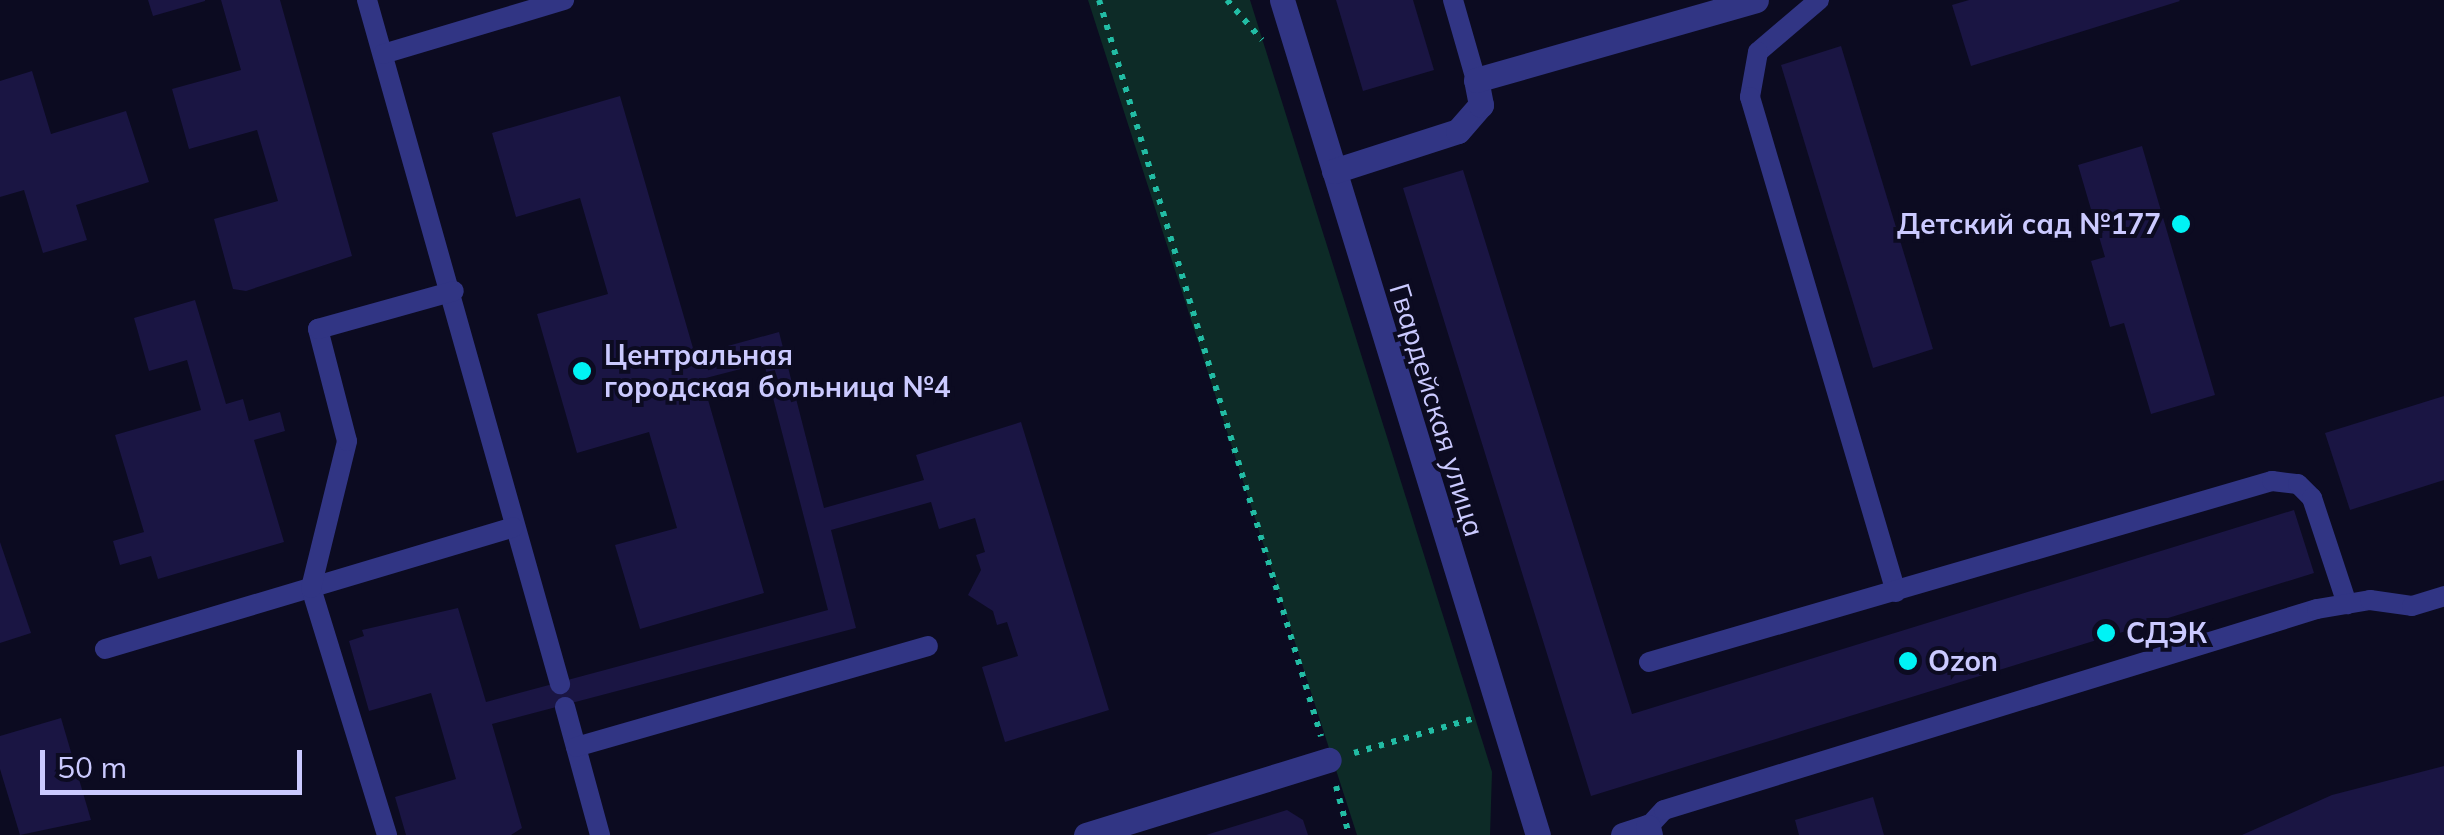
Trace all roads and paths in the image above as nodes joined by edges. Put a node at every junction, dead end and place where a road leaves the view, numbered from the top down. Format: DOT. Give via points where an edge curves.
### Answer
graph roads {
  1 [pos="367,0"];
  2 [pos="564,0"];
  3 [pos="1100,0"];
  4 [pos="1282,0"];
  5 [pos="1454,0"];
  6 [pos="1756,0"];
  7 [pos="1818,0"];
  8 [pos="384,54"];
  9 [pos="1476,80"];
  10 [pos="1334,171"];
  11 [pos="454,291"];
  12 [pos="512,527"];
  13 [pos="312,588"];
  14 [pos="1896,592"];
  15 [pos="2444,596"];
  16 [pos="2347,604"];
  17 [pos="928,646"];
  18 [pos="105,649"];
  19 [pos="1649,662"];
  20 [pos="560,684"];
  21 [pos="565,707"];
  22 [pos="1497,712"];
  23 [pos="576,747"];
  24 [pos="1329,760"];
  25 [pos="1649,831"];
  26 [pos="388,835"];
  27 [pos="600,835"];
  28 [pos="1086,835"];
  29 [pos="1349,835"];
  30 [pos="1538,835"];
  31 [pos="1623,835"];
  1 -- 8 [label="lane"];
  2 -- 8 [label="lane"];
  3 -- 24 [label="path"];
  4 -- 10 [label="street, Гвардейская улица"];
  5 -- 9 [label="lane"];
  6 -- 9 [label="street"];
  7 -- 14 [label="lane" via="1758,52 1750,97"];
  8 -- 11 [label="lane"];
  9 -- 10 [label="street" via="1481,106 1458,131"];
  10 -- 22 [label="street, Гвардейская улица"];
  11 -- 12 [label="lane"];
  11 -- 13 [label="lane" via="318,329 347,441"];
  12 -- 13 [label="lane"];
  12 -- 20 [label="lane"];
  13 -- 18 [label="lane"];
  13 -- 26 [label="lane"];
  14 -- 16 [label="lane" via="2272,481 2298,484 2312,498"];
  14 -- 19 [label="lane"];
  15 -- 16 [label="lane" via="2412,606"];
  16 -- 25 [label="lane" via="1664,810"];
  17 -- 23 [label="lane"];
  21 -- 23 [label="lane"];
  22 -- 24 [label="path"];
  22 -- 30 [label="street, Гвардейская улица"];
  23 -- 27 [label="lane"];
  24 -- 28 [label="street"];
  24 -- 29 [label="path"];
  25 -- 31 [label="street"];
}
